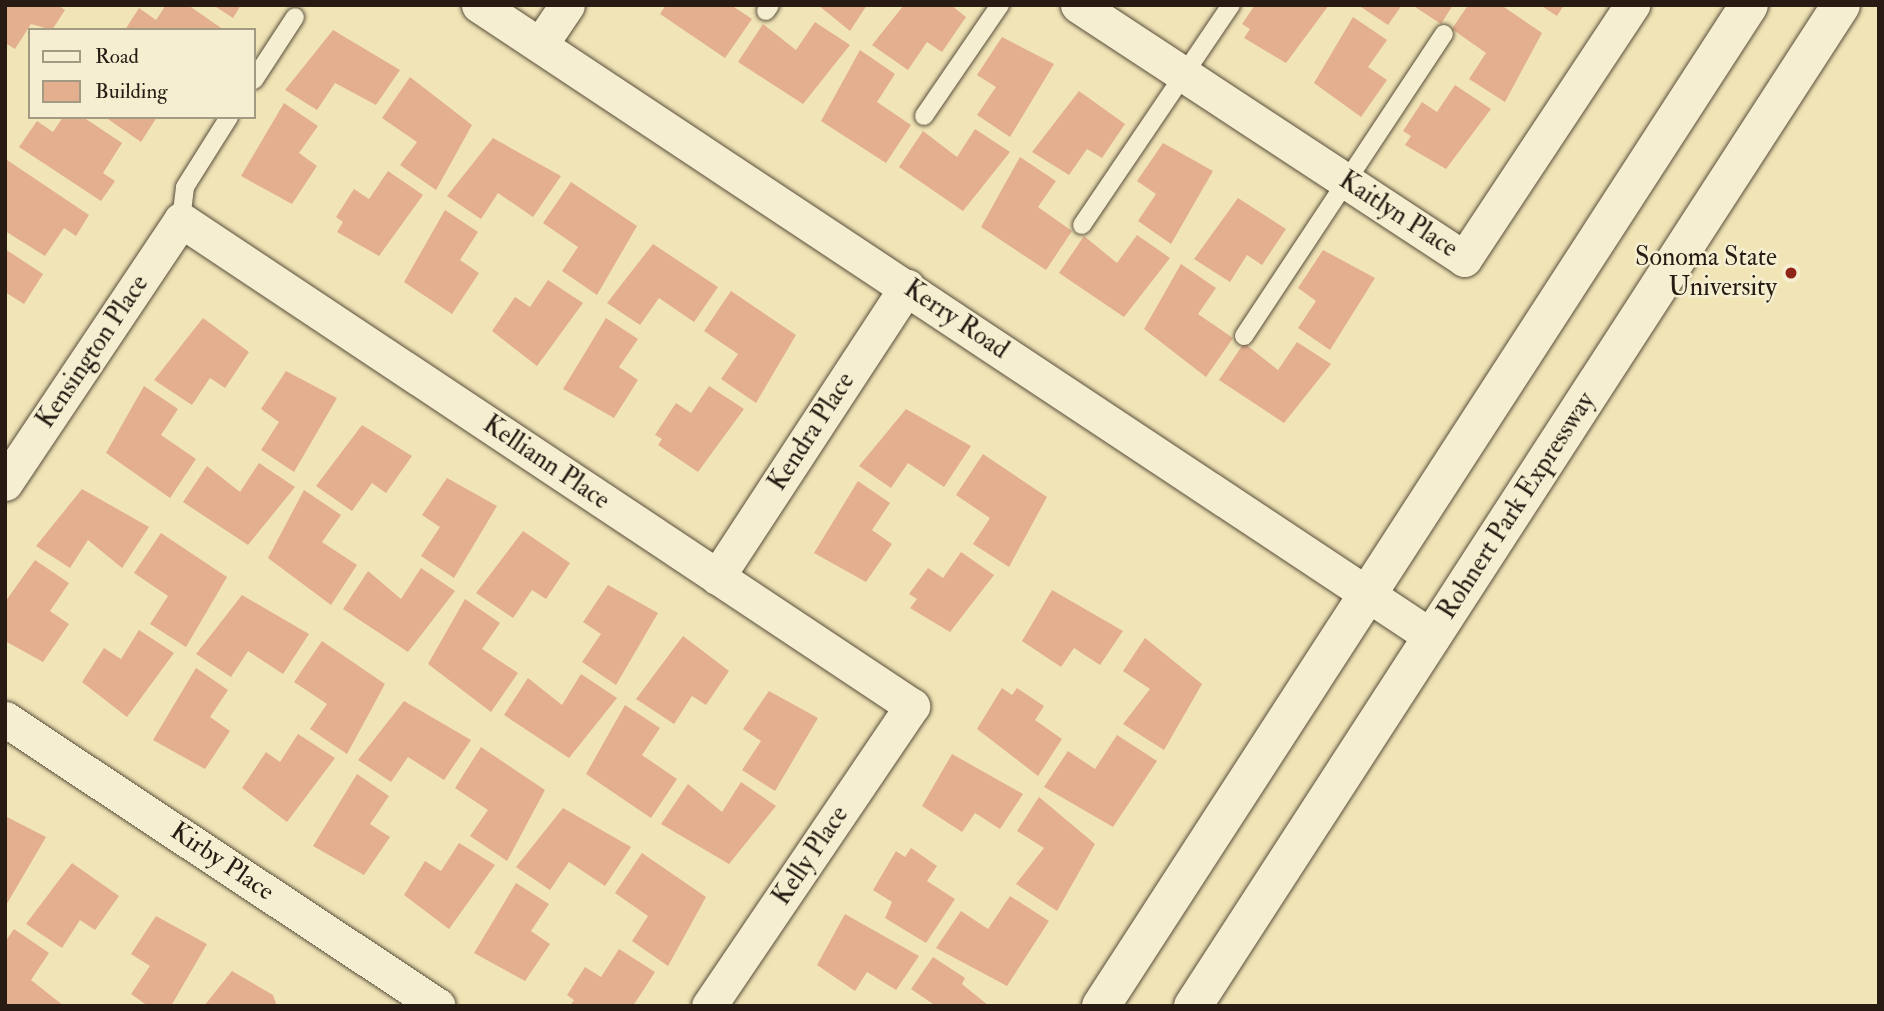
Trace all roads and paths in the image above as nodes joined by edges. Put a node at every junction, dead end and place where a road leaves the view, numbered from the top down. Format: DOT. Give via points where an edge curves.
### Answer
graph roads {
  1 [pos="479,5"];
  2 [pos="567,5"];
  3 [pos="1000,5"];
  4 [pos="1078,5"];
  5 [pos="1231,5"];
  6 [pos="1632,5"];
  7 [pos="1749,5"];
  8 [pos="1841,5"];
  9 [pos="295,17"];
  10 [pos="1444,34"];
  11 [pos="540,45"];
  12 [pos="1185,75"];
  13 [pos="256,77"];
  14 [pos="924,116"];
  15 [pos="228,119"];
  16 [pos="1345,180"];
  17 [pos="181,220"];
  18 [pos="1082,225"];
  19 [pos="908,287"];
  20 [pos="1244,336"];
  21 [pos="5,483"];
  22 [pos="717,577"];
  23 [pos="1368,596"];
  24 [pos="1432,637"];
  25 [pos="912,706"];
  26 [pos="5,719"];
  27 [pos="438,1006"];
  28 [pos="709,1006"];
  29 [pos="1101,1006"];
  30 [pos="1193,1006"];
  1 -- 11 [label="street, Kerry Road"];
  2 -- 11 [label="street"];
  3 -- 14 [label="lane"];
  4 -- 12 [label="street, Kaitlyn Place"];
  5 -- 12 [label="lane"];
  6 -- 16 [label="street, Kaitlyn Place" via="1465,259"];
  7 -- 23 [label="main road"];
  8 -- 24 [label="main road, Rohnert Park Expressway"];
  9 -- 13 [label="lane"];
  10 -- 16 [label="lane"];
  11 -- 19 [label="street, Kerry Road"];
  12 -- 16 [label="street, Kaitlyn Place"];
  12 -- 18 [label="lane"];
  15 -- 17 [label="lane" via="185,187"];
  16 -- 20 [label="lane"];
  17 -- 21 [label="street, Kensington Place"];
  17 -- 22 [label="street, Kelliann Place"];
  19 -- 22 [label="street, Kendra Place"];
  19 -- 23 [label="street, Kerry Road"];
  22 -- 25 [label="street, Kelliann Place"];
  23 -- 24 [label="street, Kerry Road"];
  23 -- 29 [label="main road"];
  24 -- 30 [label="main road, Rohnert Park Expressway"];
  25 -- 28 [label="street, Kelly Place"];
  26 -- 27 [label="street, Kirby Place"];
}
